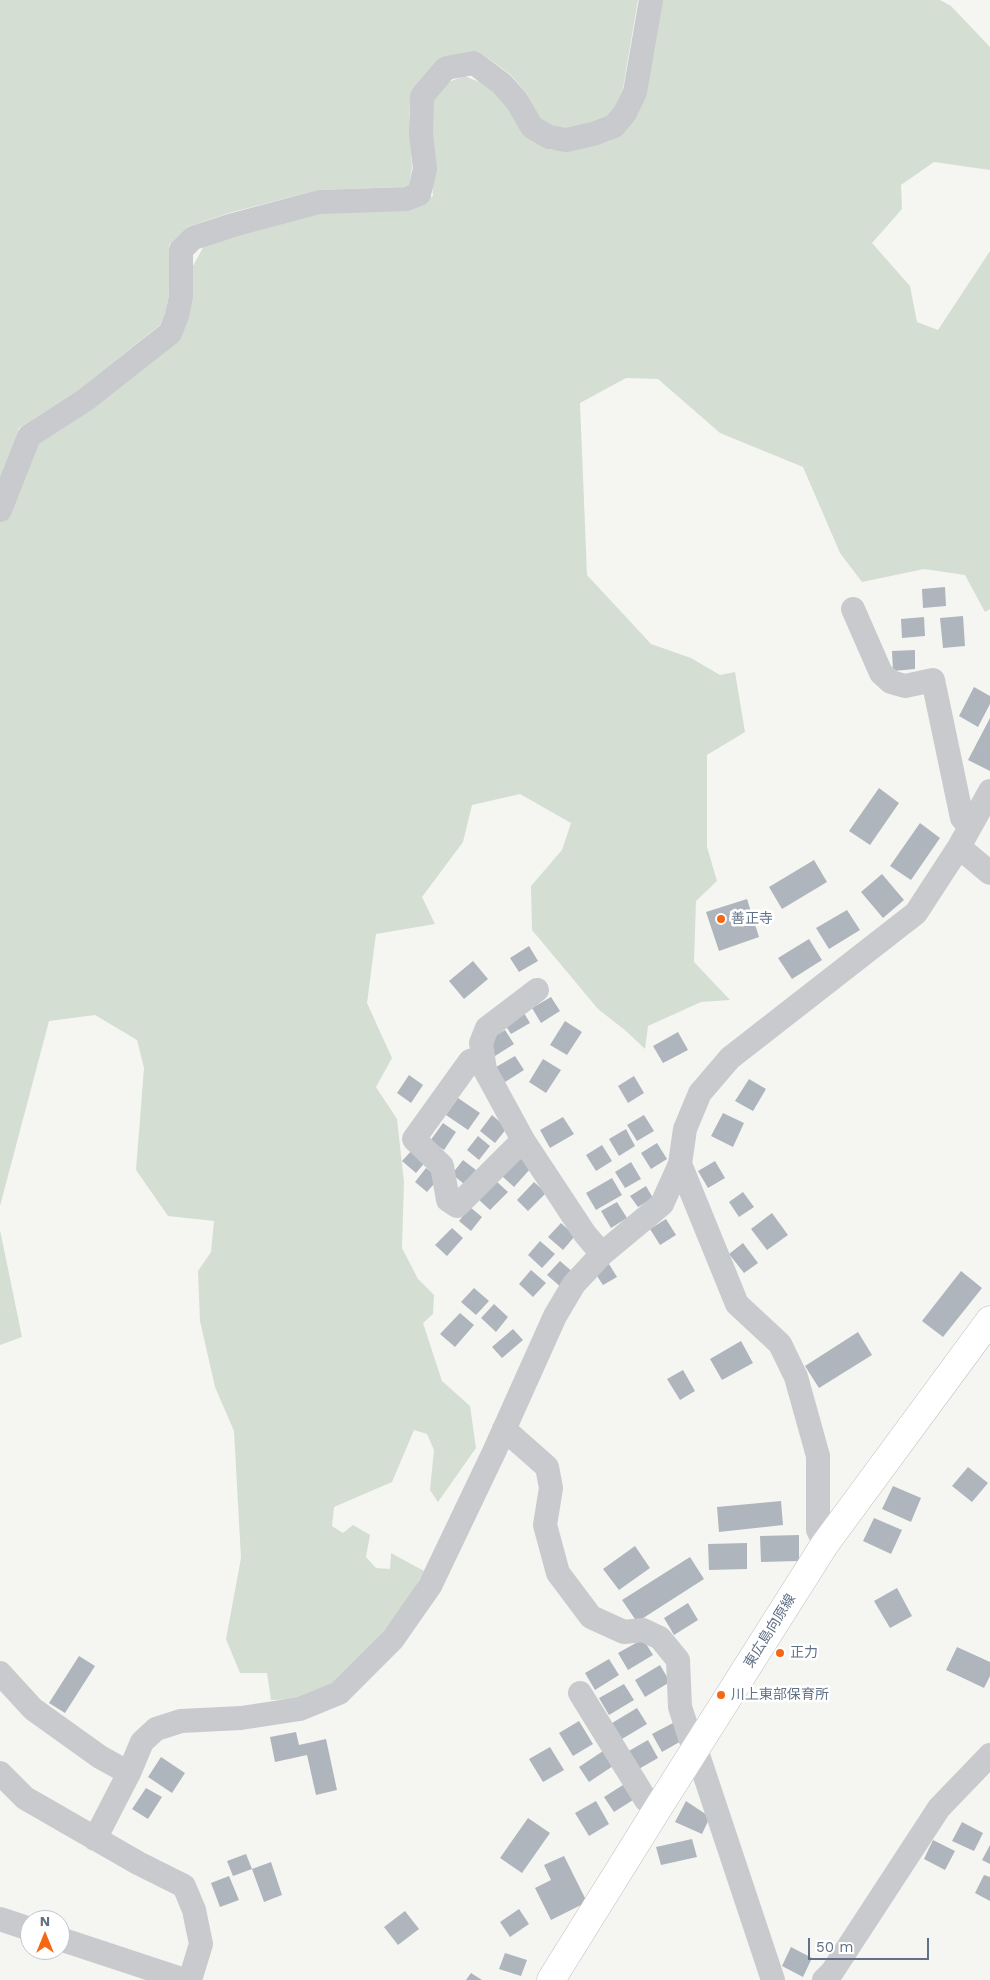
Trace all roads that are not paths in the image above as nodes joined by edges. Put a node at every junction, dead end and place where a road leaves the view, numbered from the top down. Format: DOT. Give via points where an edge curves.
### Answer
graph roads {
  1 [pos="650,0"];
  2 [pos="0,510"];
  3 [pos="853,609"];
  4 [pos="990,790"];
  5 [pos="970,826"];
  6 [pos="959,846"];
  7 [pos="990,873"];
  8 [pos="538,990"];
  9 [pos="483,1057"];
  10 [pos="523,1140"];
  11 [pos="680,1164"];
  12 [pos="602,1254"];
  13 [pos="990,1320"];
  14 [pos="504,1429"];
  15 [pos="825,1544"];
  16 [pos="0,1673"];
  17 [pos="580,1693"];
  18 [pos="696,1749"];
  19 [pos="990,1755"];
  20 [pos="129,1772"];
  21 [pos="0,1773"];
  22 [pos="658,1808"];
  23 [pos="95,1839"];
  24 [pos="0,1919"];
  25 [pos="20,1926"];
  26 [pos="70,1942"];
  27 [pos="184,1980"];
  28 [pos="190,1980"];
  29 [pos="551,1980"];
  30 [pos="773,1980"];
  31 [pos="824,1980"];
  1 -- 2 [label="street" via="635,92 625,113 614,126 566,140 549,137 532,127 517,101 502,84 474,63 446,68 422,96 424,169 419,194 406,199 319,202 193,238 181,250 181,296 170,333 84,400 29,436"];
  3 -- 5 [label="street" via="881,673 891,682 905,686 933,680 962,818"];
  4 -- 5 [label="street"];
  5 -- 6 [label="street"];
  6 -- 7 [label="street"];
  6 -- 11 [label="street" via="916,913 730,1058 700,1093 685,1129"];
  8 -- 9 [label="street" via="487,1028 481,1044"];
  9 -- 10 [label="street" via="485,1070"];
  9 -- 10 [label="street" via="470,1061 414,1139 442,1166 448,1200 457,1206"];
  10 -- 12 [label="street" via="585,1234"];
  11 -- 12 [label="street" via="662,1204"];
  11 -- 15 [label="street" via="737,1304 780,1344 796,1376 818,1456 818,1530"];
  12 -- 14 [label="street" via="574,1284 555,1316"];
  13 -- 15 [label="main road, 東広島向原線"];
  14 -- 18 [label="street" via="547,1467 551,1488 545,1526 558,1574 591,1617 624,1632 643,1630 660,1638 678,1660 680,1707"];
  14 -- 20 [label="street" via="430,1586 394,1639 339,1693 300,1709 241,1718 181,1721 156,1729 142,1742"];
  15 -- 18 [label="main road, 東広島向原線"];
  16 -- 20 [label="street" via="33,1709 100,1757"];
  17 -- 22 [label="street" via="646,1800"];
  18 -- 22 [label="main road, 東広島向原線"];
  18 -- 30 [label="street"];
  19 -- 31 [label="street" via="939,1808"];
  20 -- 23 [label="street"];
  21 -- 23 [label="street" via="25,1798"];
  22 -- 29 [label="main road, 東広島向原線"];
  23 -- 28 [label="street" via="184,1886 194,1910 201,1944"];
  24 -- 25 [label="street"];
  26 -- 27 [label="street"];
}
